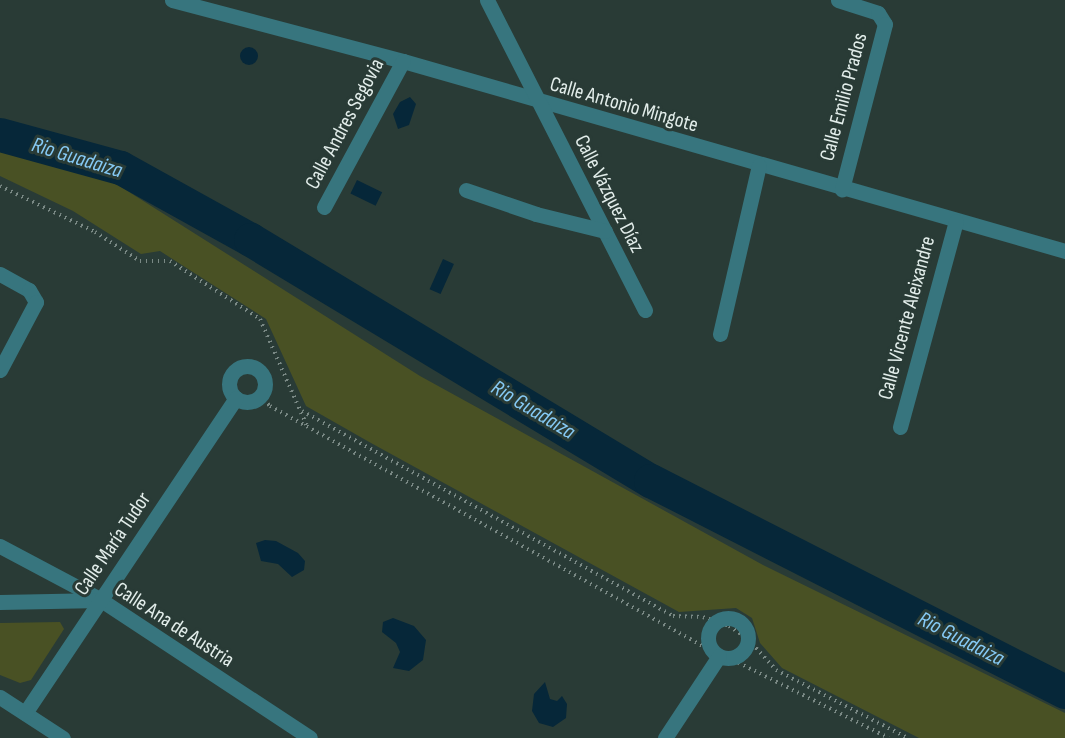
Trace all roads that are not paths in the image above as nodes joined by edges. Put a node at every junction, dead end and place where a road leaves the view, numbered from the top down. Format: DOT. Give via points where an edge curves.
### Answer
graph roads {
  1 [pos="172,0"];
  2 [pos="487,0"];
  3 [pos="838,0"];
  4 [pos="403,61"];
  5 [pos="540,102"];
  6 [pos="759,165"];
  7 [pos="842,189"];
  8 [pos="466,190"];
  9 [pos="324,207"];
  10 [pos="956,221"];
  11 [pos="604,231"];
  12 [pos="1065,251"];
  13 [pos="0,274"];
  14 [pos="645,310"];
  15 [pos="720,334"];
  16 [pos="0,370"];
  17 [pos="236,398"];
  18 [pos="900,427"];
  19 [pos="0,546"];
  20 [pos="101,600"];
  21 [pos="0,602"];
  22 [pos="720,655"];
  23 [pos="0,697"];
  24 [pos="25,713"];
  25 [pos="63,738"];
  26 [pos="310,738"];
  27 [pos="665,738"];
  1 -- 4 [label="street, Calle Antonio Mingote"];
  2 -- 5 [label="street, Calle Vázquez Díaz"];
  3 -- 7 [label="street, Calle Emilio Prados" via="881,16 884,29"];
  4 -- 5 [label="street, Calle Antonio Mingote"];
  4 -- 9 [label="street, Calle Andres Segovia"];
  5 -- 6 [label="street, Calle Antonio Mingote"];
  5 -- 11 [label="street, Calle Vázquez Díaz"];
  6 -- 7 [label="street, Calle Antonio Mingote"];
  6 -- 15 [label="street"];
  7 -- 10 [label="street, Calle Antonio Mingote"];
  8 -- 11 [label="street" via="536,214"];
  10 -- 12 [label="street, Calle Antonio Mingote"];
  10 -- 18 [label="street, Calle Vicente Aleixandre"];
  11 -- 14 [label="street, Calle Vázquez Díaz"];
  13 -- 16 [label="street" via="29,290 36,302"];
  17 -- 17 [label="street" via="230,380 236,370 247,366 258,370 264,379 259,396 250,401"];
  17 -- 20 [label="street, Calle María Tudor"];
  19 -- 20 [label="street"];
  20 -- 21 [label="street, Calle Ana de Austria"];
  20 -- 24 [label="street, Calle María Tudor"];
  20 -- 26 [label="street, Calle Ana de Austria"];
  22 -- 22 [label="street" via="740,655 748,639 746,627 738,620 716,621 708,639"];
  22 -- 27 [label="street"];
  23 -- 24 [label="street"];
  24 -- 25 [label="street"];
}
